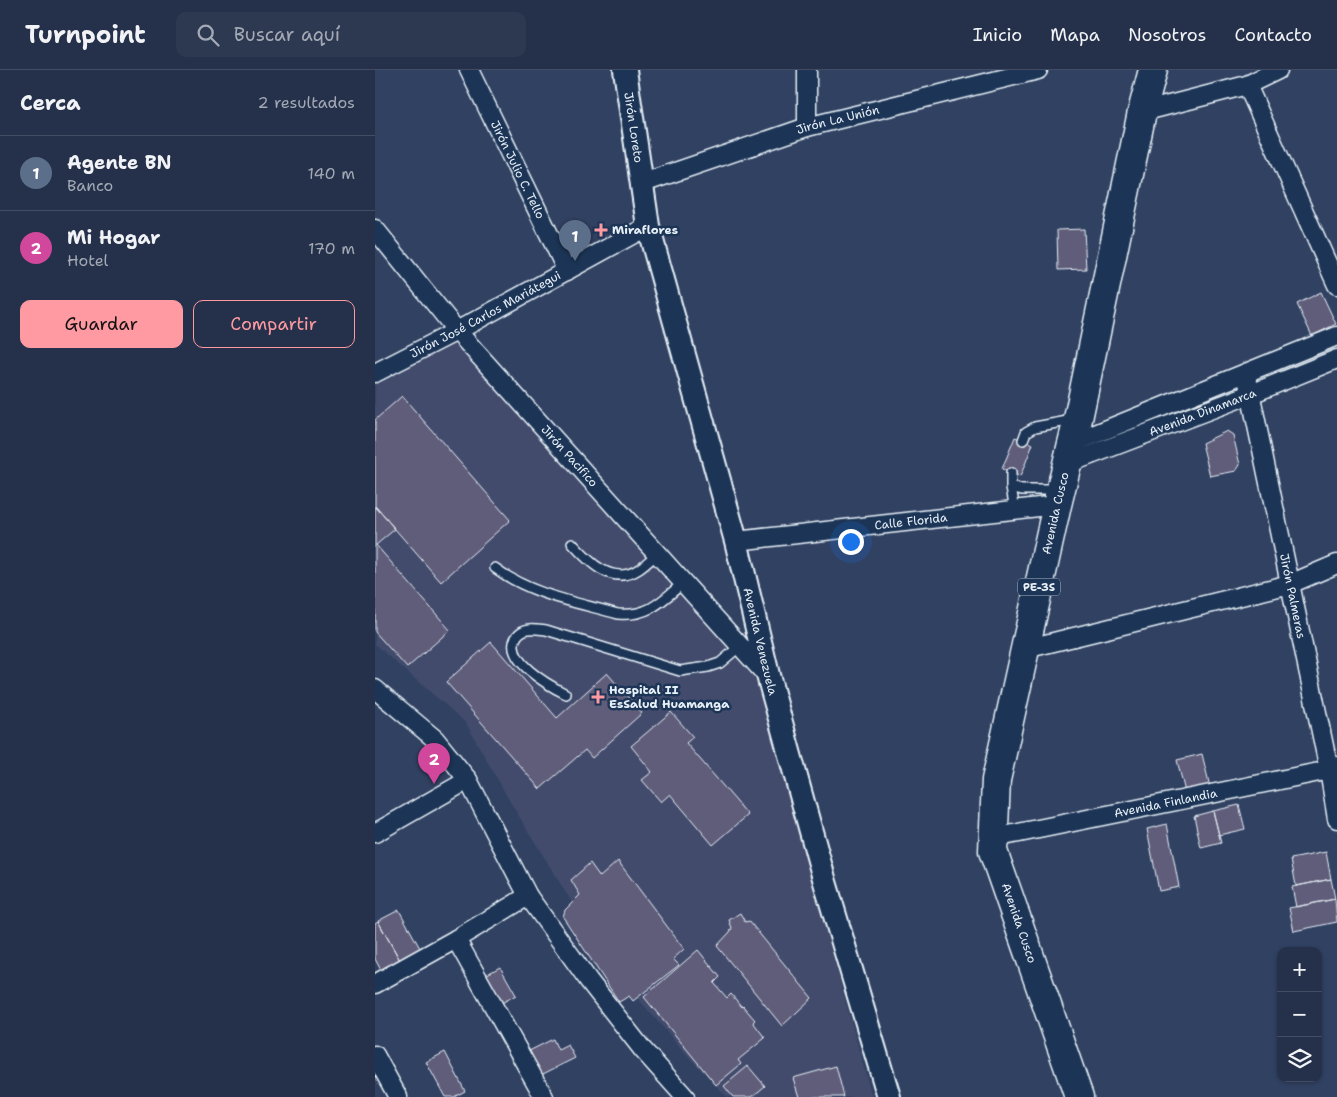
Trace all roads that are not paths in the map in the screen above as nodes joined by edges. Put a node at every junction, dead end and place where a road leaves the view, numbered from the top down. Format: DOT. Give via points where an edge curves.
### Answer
graph roads {
  1 [pos="469,70"];
  2 [pos="625,70"];
  3 [pos="807,70"];
  4 [pos="1038,70"];
  5 [pos="1153,70"];
  6 [pos="1278,70"];
  7 [pos="1247,85"];
  8 [pos="1142,112"];
  9 [pos="807,127"];
  10 [pos="641,184"];
  11 [pos="648,226"];
  12 [pos="375,229"];
  13 [pos="567,270"];
  14 [pos="1337,284"];
  15 [pos="457,331"];
  16 [pos="1337,336"];
  17 [pos="1337,360"];
  18 [pos="375,373"];
  19 [pos="1246,373"];
  20 [pos="1251,394"];
  21 [pos="1023,440"];
  22 [pos="1067,464"];
  23 [pos="1011,473"];
  24 [pos="1011,487"];
  25 [pos="1015,510"];
  26 [pos="736,541"];
  27 [pos="572,543"];
  28 [pos="657,554"];
  29 [pos="1337,564"];
  30 [pos="495,568"];
  31 [pos="683,583"];
  32 [pos="1290,584"];
  33 [pos="740,646"];
  34 [pos="1025,649"];
  35 [pos="769,679"];
  36 [pos="375,689"];
  37 [pos="566,694"];
  38 [pos="1333,768"];
  39 [pos="468,780"];
  40 [pos="1337,819"];
  41 [pos="375,834"];
  42 [pos="994,838"];
  43 [pos="528,896"];
  44 [pos="456,939"];
  45 [pos="375,984"];
  46 [pos="375,1055"];
  47 [pos="398,1097"];
  48 [pos="544,1097"];
  49 [pos="685,1097"];
  50 [pos="889,1097"];
  51 [pos="1079,1097"];
  1 -- 13 [label="street, Jirón Julio C. Tello"];
  2 -- 10 [label="street, Jirón Loreto"];
  3 -- 9 [label="street"];
  4 -- 9 [label="street, Jirón La Unión"];
  5 -- 8 [label="highway, Avenida Cusco / PE-3S"];
  6 -- 7 [label="street"];
  7 -- 8 [label="street"];
  7 -- 14 [label="street"];
  8 -- 22 [label="highway, Avenida Cusco / PE-3S"];
  9 -- 10 [label="street, Jirón La Unión"];
  10 -- 11 [label="street, Avenida Venezuela"];
  11 -- 13 [label="street, Jirón José Carlos Mariátegui"];
  11 -- 26 [label="street, Avenida Venezuela"];
  12 -- 15 [label="street, Jirón Pacifico"];
  13 -- 15 [label="street, Jirón José Carlos Mariátegui"];
  15 -- 18 [label="street, Jirón José Carlos Mariátegui"];
  15 -- 28 [label="street, Jirón Pacifico"];
  16 -- 19 [label="street, Avenida Dinamarca"];
  17 -- 20 [label="street, Avenida Dinamarca"];
  19 -- 20 [label="street, Jirón Palmeras"];
  19 -- 22 [label="street, Avenida Dinamarca"];
  20 -- 22 [label="street, Avenida Dinamarca"];
  20 -- 32 [label="street, Jirón Palmeras"];
  21 -- 22 [label="lane" via="1026,432 1035,427"];
  22 -- 24 [label="lane" via="1022,490"];
  22 -- 25 [label="street, Calle Florida"];
  22 -- 34 [label="highway, Avenida Cusco / PE-3S"];
  23 -- 24 [label="lane"];
  24 -- 25 [label="lane"];
  25 -- 26 [label="street, Calle Florida"];
  26 -- 35 [label="street, Avenida Venezuela"];
  27 -- 28 [label="lane" via="596,567 615,574 638,570"];
  28 -- 31 [label="street, Jirón Pacifico"];
  29 -- 32 [label="street"];
  30 -- 31 [label="lane" via="513,581 537,591 628,615 653,608"];
  31 -- 33 [label="street, Jirón Pacifico"];
  32 -- 34 [label="street"];
  32 -- 38 [label="street, Jirón Palmeras"];
  33 -- 35 [label="street, Jirón Pacifico"];
  33 -- 37 [label="lane" via="714,665 680,671 546,630 532,628 523,631 515,638 519,659 536,676"];
  34 -- 42 [label="highway, Avenida Cusco / PE-3S" via="996,780"];
  35 -- 50 [label="street, Avenida Venezuela"];
  36 -- 39 [label="street" via="435,739"];
  38 -- 40 [label="street, Jirón Palmeras"];
  38 -- 42 [label="street, Avenida Finlandia"];
  39 -- 41 [label="street"];
  39 -- 43 [label="street"];
  42 -- 51 [label="highway, Avenida Cusco / PE-3S" via="993,850"];
  43 -- 44 [label="street"];
  43 -- 49 [label="street" via="631,1035"];
  44 -- 45 [label="street"];
  44 -- 48 [label="street"];
  46 -- 47 [label="street"];
}
